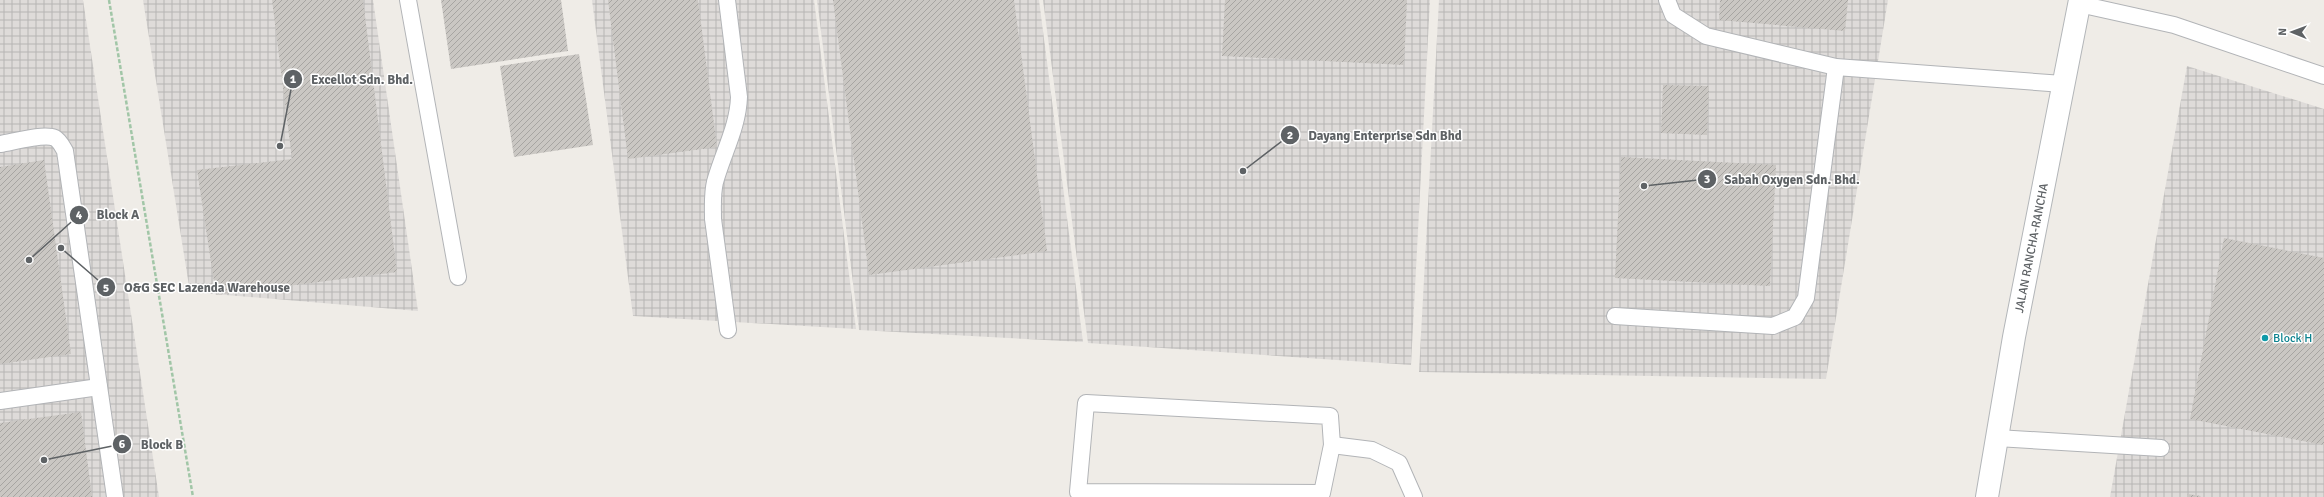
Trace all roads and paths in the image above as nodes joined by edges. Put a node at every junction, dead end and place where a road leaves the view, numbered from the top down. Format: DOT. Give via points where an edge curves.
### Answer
graph roads {
  1 [pos="109,0"];
  2 [pos="408,0"];
  3 [pos="727,0"];
  4 [pos="1667,0"];
  5 [pos="2080,2"];
  6 [pos="1836,67"];
  7 [pos="2324,76"];
  8 [pos="2063,84"];
  9 [pos="0,144"];
  10 [pos="458,277"];
  11 [pos="1615,316"];
  12 [pos="728,330"];
  13 [pos="99,387"];
  14 [pos="0,401"];
  15 [pos="1997,438"];
  16 [pos="1332,445"];
  17 [pos="2161,448"];
  18 [pos="115,497"];
  19 [pos="193,497"];
  20 [pos="1414,497"];
  21 [pos="1987,497"];
  1 -- 19 [label="path"];
  2 -- 10 [label="lane"];
  3 -- 12 [label="lane" via="740,97 739,113 714,183 713,219"];
  4 -- 6 [label="lane" via="1673,15 1706,36"];
  5 -- 7 [label="lane" via="2174,25"];
  5 -- 8 [label="main road, JALAN RANCHA-RANCHA"];
  6 -- 8 [label="lane"];
  6 -- 11 [label="lane" via="1806,298 1795,317 1773,326"];
  8 -- 15 [label="main road, JALAN RANCHA-RANCHA"];
  9 -- 13 [label="lane" via="46,137 58,141 65,151"];
  13 -- 14 [label="lane"];
  13 -- 18 [label="lane"];
  15 -- 17 [label="lane"];
  15 -- 21 [label="main road, JALAN RANCHA-RANCHA"];
  16 -- 16 [label="lane" via="1322,493 1078,492 1086,403 1330,416"];
  16 -- 20 [label="lane" via="1372,450 1399,463"];
}
